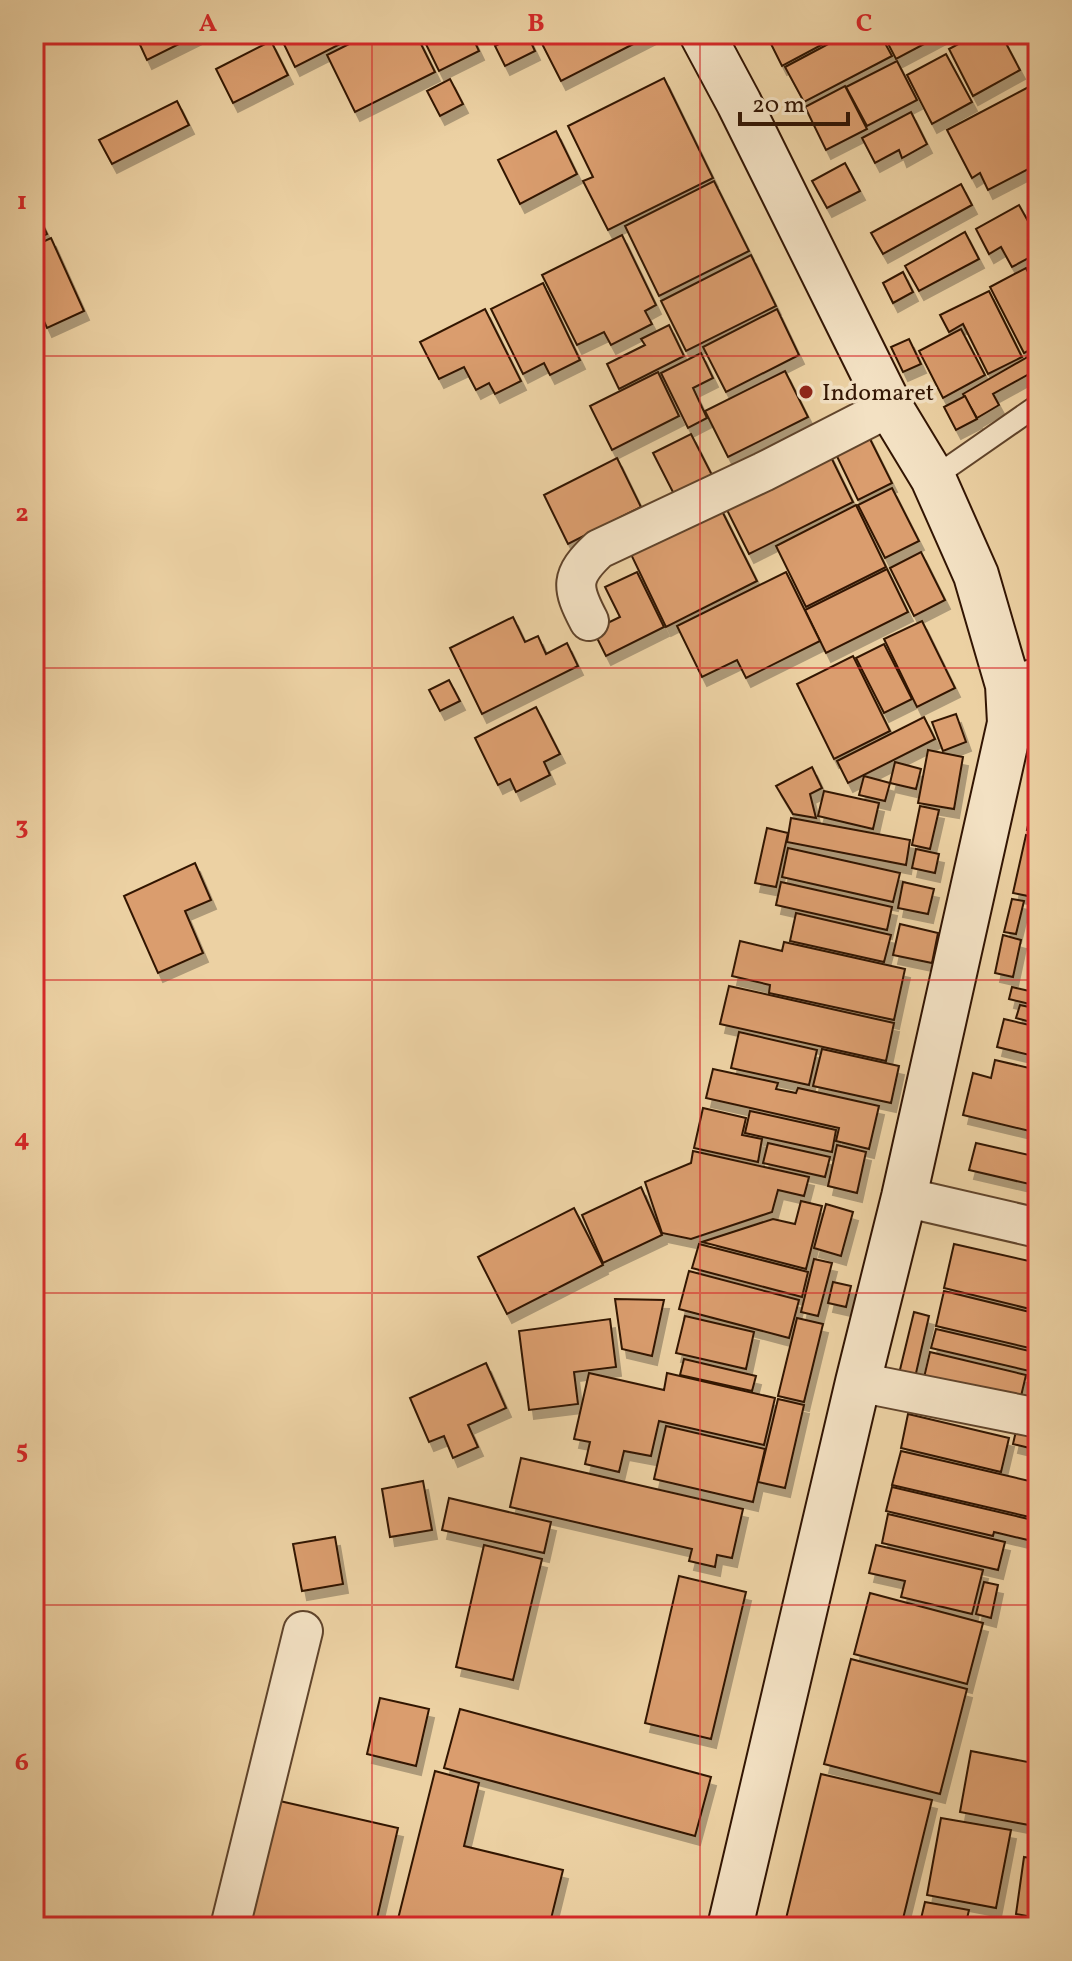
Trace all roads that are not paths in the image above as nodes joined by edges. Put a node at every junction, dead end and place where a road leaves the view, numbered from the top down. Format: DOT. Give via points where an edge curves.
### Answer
graph roads {
  1 [pos="702,34"];
  2 [pos="1038,405"];
  3 [pos="890,407"];
  4 [pos="933,478"];
  5 [pos="589,621"];
  6 [pos="1023,681"];
  7 [pos="904,1197"];
  8 [pos="1038,1228"];
  9 [pos="858,1382"];
  10 [pos="1038,1418"];
  11 [pos="303,1631"];
  12 [pos="230,1927"];
  13 [pos="730,1927"];
  1 -- 3 [label="street"];
  2 -- 4 [label="lane"];
  3 -- 4 [label="street"];
  3 -- 5 [label="street" via="599,549 582,565 577,580 577,597"];
  4 -- 6 [label="street"];
  6 -- 7 [label="street"];
  7 -- 8 [label="street"];
  7 -- 9 [label="street"];
  9 -- 10 [label="street"];
  9 -- 13 [label="street"];
  11 -- 12 [label="street"];
}
